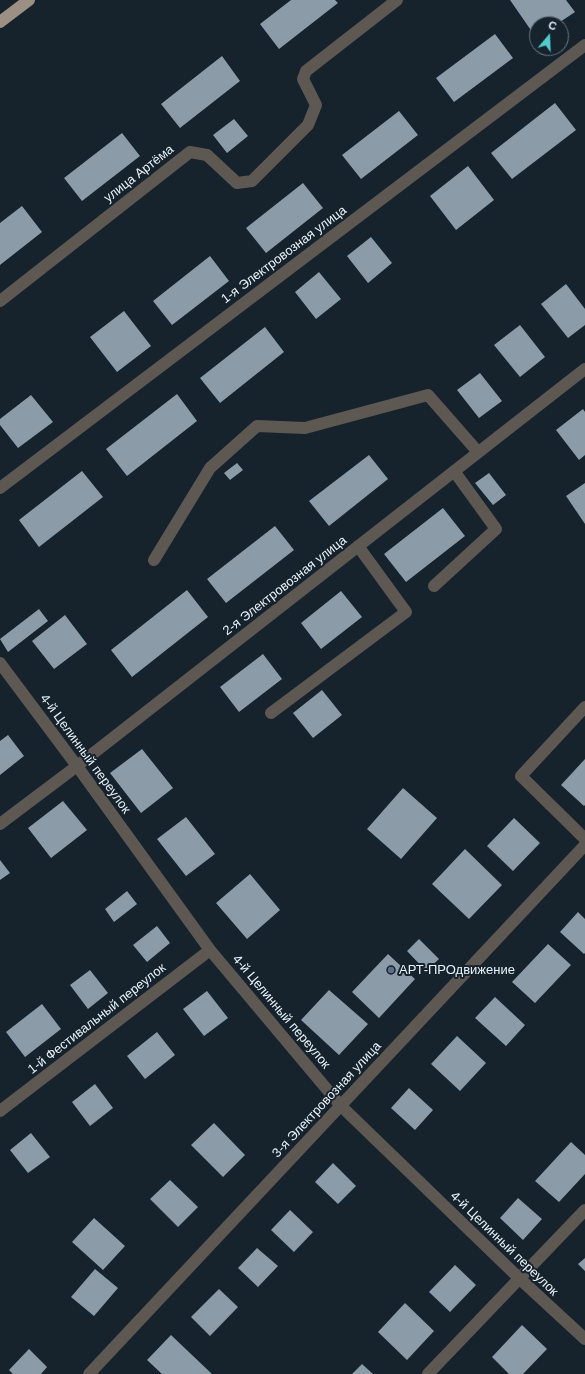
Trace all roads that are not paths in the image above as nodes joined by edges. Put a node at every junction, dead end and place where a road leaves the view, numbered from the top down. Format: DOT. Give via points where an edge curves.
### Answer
graph roads {
  1 [pos="29,0"];
  2 [pos="397,0"];
  3 [pos="0,22"];
  4 [pos="585,45"];
  5 [pos="0,301"];
  6 [pos="585,369"];
  7 [pos="478,452"];
  8 [pos="454,471"];
  9 [pos="0,488"];
  10 [pos="358,546"];
  11 [pos="154,560"];
  12 [pos="434,586"];
  13 [pos="0,663"];
  14 [pos="585,707"];
  15 [pos="271,713"];
  16 [pos="77,766"];
  17 [pos="0,824"];
  18 [pos="585,839"];
  19 [pos="585,845"];
  20 [pos="210,950"];
  21 [pos="341,1106"];
  22 [pos="0,1111"];
  23 [pos="585,1210"];
  24 [pos="519,1278"];
  25 [pos="585,1339"];
  26 [pos="89,1374"];
  27 [pos="428,1374"];
  1 -- 3 [label="main road"];
  2 -- 5 [label="street, улица Артёма" via="306,71 303,79 316,105 308,125 252,181 237,183 207,155 190,152"];
  4 -- 9 [label="street, 1-я Электровозная улица"];
  6 -- 7 [label="street, 2-я Электровозная улица"];
  7 -- 8 [label="street, 2-я Электровозная улица"];
  7 -- 11 [label="street" via="428,395 305,428 257,426 210,468"];
  8 -- 10 [label="street, 2-я Электровозная улица"];
  8 -- 12 [label="street" via="496,529"];
  10 -- 15 [label="street" via="406,612"];
  10 -- 16 [label="street, 2-я Электровозная улица"];
  13 -- 16 [label="street, 4-й Целинный переулок"];
  14 -- 18 [label="street" via="521,776"];
  16 -- 17 [label="street, 2-я Электровозная улица"];
  16 -- 20 [label="street, 4-й Целинный переулок"];
  19 -- 21 [label="street, 3-я Электровозная улица"];
  20 -- 21 [label="street, 4-й Целинный переулок"];
  20 -- 22 [label="street, 1-й Фестивальный переулок"];
  21 -- 24 [label="street, 4-й Целинный переулок"];
  21 -- 26 [label="street, 3-я Электровозная улица"];
  23 -- 24 [label="street"];
  24 -- 25 [label="street, 4-й Целинный переулок"];
  24 -- 27 [label="street"];
}
